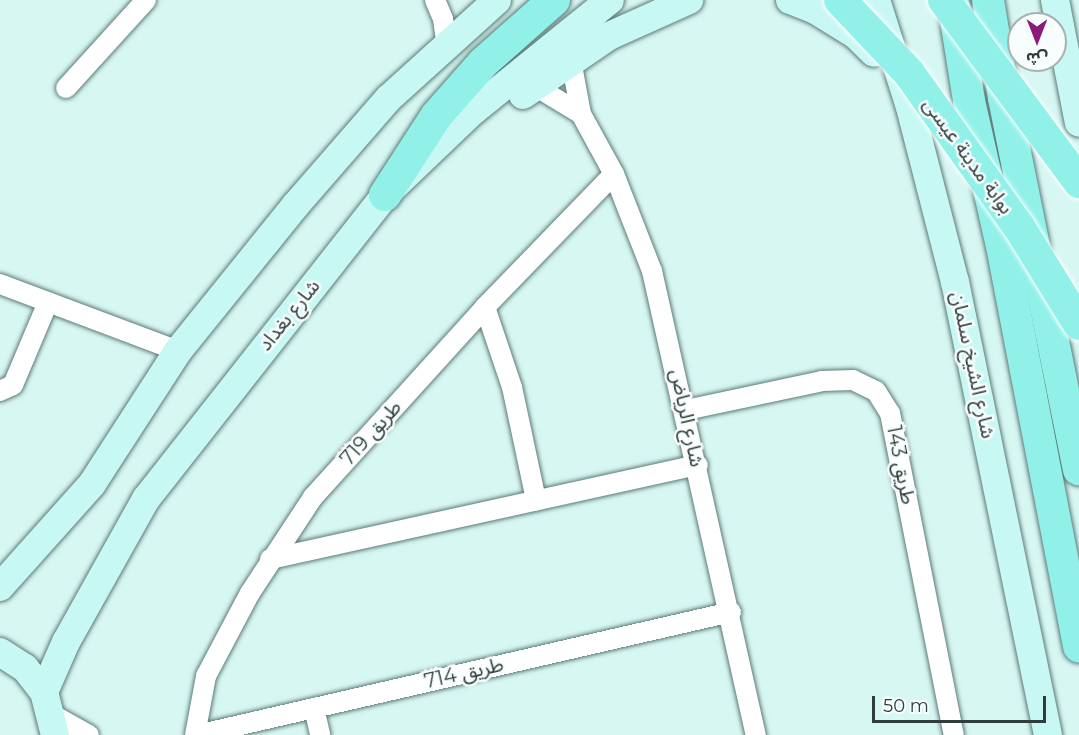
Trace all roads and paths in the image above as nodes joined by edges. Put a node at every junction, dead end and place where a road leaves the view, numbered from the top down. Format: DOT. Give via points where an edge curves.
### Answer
graph roads {
  1 [pos="146,0"];
  2 [pos="435,0"];
  3 [pos="497,0"];
  4 [pos="555,0"];
  5 [pos="610,0"];
  6 [pos="689,0"];
  7 [pos="790,0"];
  8 [pos="840,0"];
  9 [pos="876,0"];
  10 [pos="944,0"];
  11 [pos="952,0"];
  12 [pos="988,0"];
  13 [pos="447,46"];
  14 [pos="571,60"];
  15 [pos="1067,68"];
  16 [pos="535,86"];
  17 [pos="66,88"];
  18 [pos="910,106"];
  19 [pos="581,114"];
  20 [pos="1079,123"];
  21 [pos="614,174"];
  22 [pos="1079,182"];
  23 [pos="385,195"];
  24 [pos="0,284"];
  25 [pos="48,302"];
  26 [pos="485,307"];
  27 [pos="1079,324"];
  28 [pos="178,351"];
  29 [pos="0,391"];
  30 [pos="686,410"];
  31 [pos="698,465"];
  32 [pos="1079,470"];
  33 [pos="536,500"];
  34 [pos="270,559"];
  35 [pos="0,587"];
  36 [pos="731,612"];
  37 [pos="1079,647"];
  38 [pos="0,652"];
  39 [pos="314,708"];
  40 [pos="51,714"];
  41 [pos="89,735"];
  42 [pos="196,735"];
  43 [pos="320,735"];
  44 [pos="756,735"];
  45 [pos="954,735"];
  46 [pos="1048,735"];
  1 -- 17 [label="street"];
  2 -- 13 [label="street"];
  3 -- 13 [label="main road"];
  4 -- 23 [label="main road" via="483,63 445,106"];
  5 -- 23 [label="main road, شارع بغداد" via="473,111"];
  6 -- 14 [label="main road" via="609,36"];
  7 -- 18 [label="main road" via="856,35 886,65"];
  8 -- 27 [label="main road, بوابة مدينة عيسى, bridge" via="909,73 1019,227"];
  9 -- 18 [label="main road, شارع الشيخ سلمان"];
  10 -- 22 [label="main road, bridge"];
  11 -- 37 [label="main road"];
  12 -- 32 [label="main road"];
  13 -- 28 [label="main road" via="381,108 295,206"];
  14 -- 16 [label="main road"];
  14 -- 19 [label="street, شارع الرياض"];
  15 -- 20 [label="main road"];
  16 -- 19 [label="street, شارع الرياض"];
  16 -- 23 [label="main road"];
  18 -- 46 [label="main road, شارع الشيخ سلمان" via="955,282"];
  19 -- 21 [label="street, شارع الرياض"];
  21 -- 26 [label="street, طريق 719"];
  21 -- 30 [label="street, شارع الرياض" via="652,271"];
  23 -- 40 [label="main road, شارع بغداد" via="146,499 66,642"];
  24 -- 25 [label="street"];
  25 -- 28 [label="street"];
  25 -- 29 [label="street" via="13,385"];
  26 -- 33 [label="street" via="512,387"];
  26 -- 34 [label="street, طريق 719" via="313,497"];
  28 -- 35 [label="main road" via="92,484"];
  30 -- 31 [label="street, شارع الرياض"];
  30 -- 45 [label="street, طريق 143" via="822,381 854,380 876,391 890,413"];
  31 -- 33 [label="street"];
  31 -- 36 [label="street, شارع الرياض"];
  33 -- 34 [label="street"];
  34 -- 42 [label="street, طريق 719" via="206,676"];
  36 -- 39 [label="street, طريق 714"];
  36 -- 44 [label="street, شارع الرياض"];
  38 -- 40 [label="main road" via="25,668"];
  39 -- 42 [label="street, طريق 714"];
  39 -- 43 [label="street"];
  40 -- 41 [label="street"];
}
